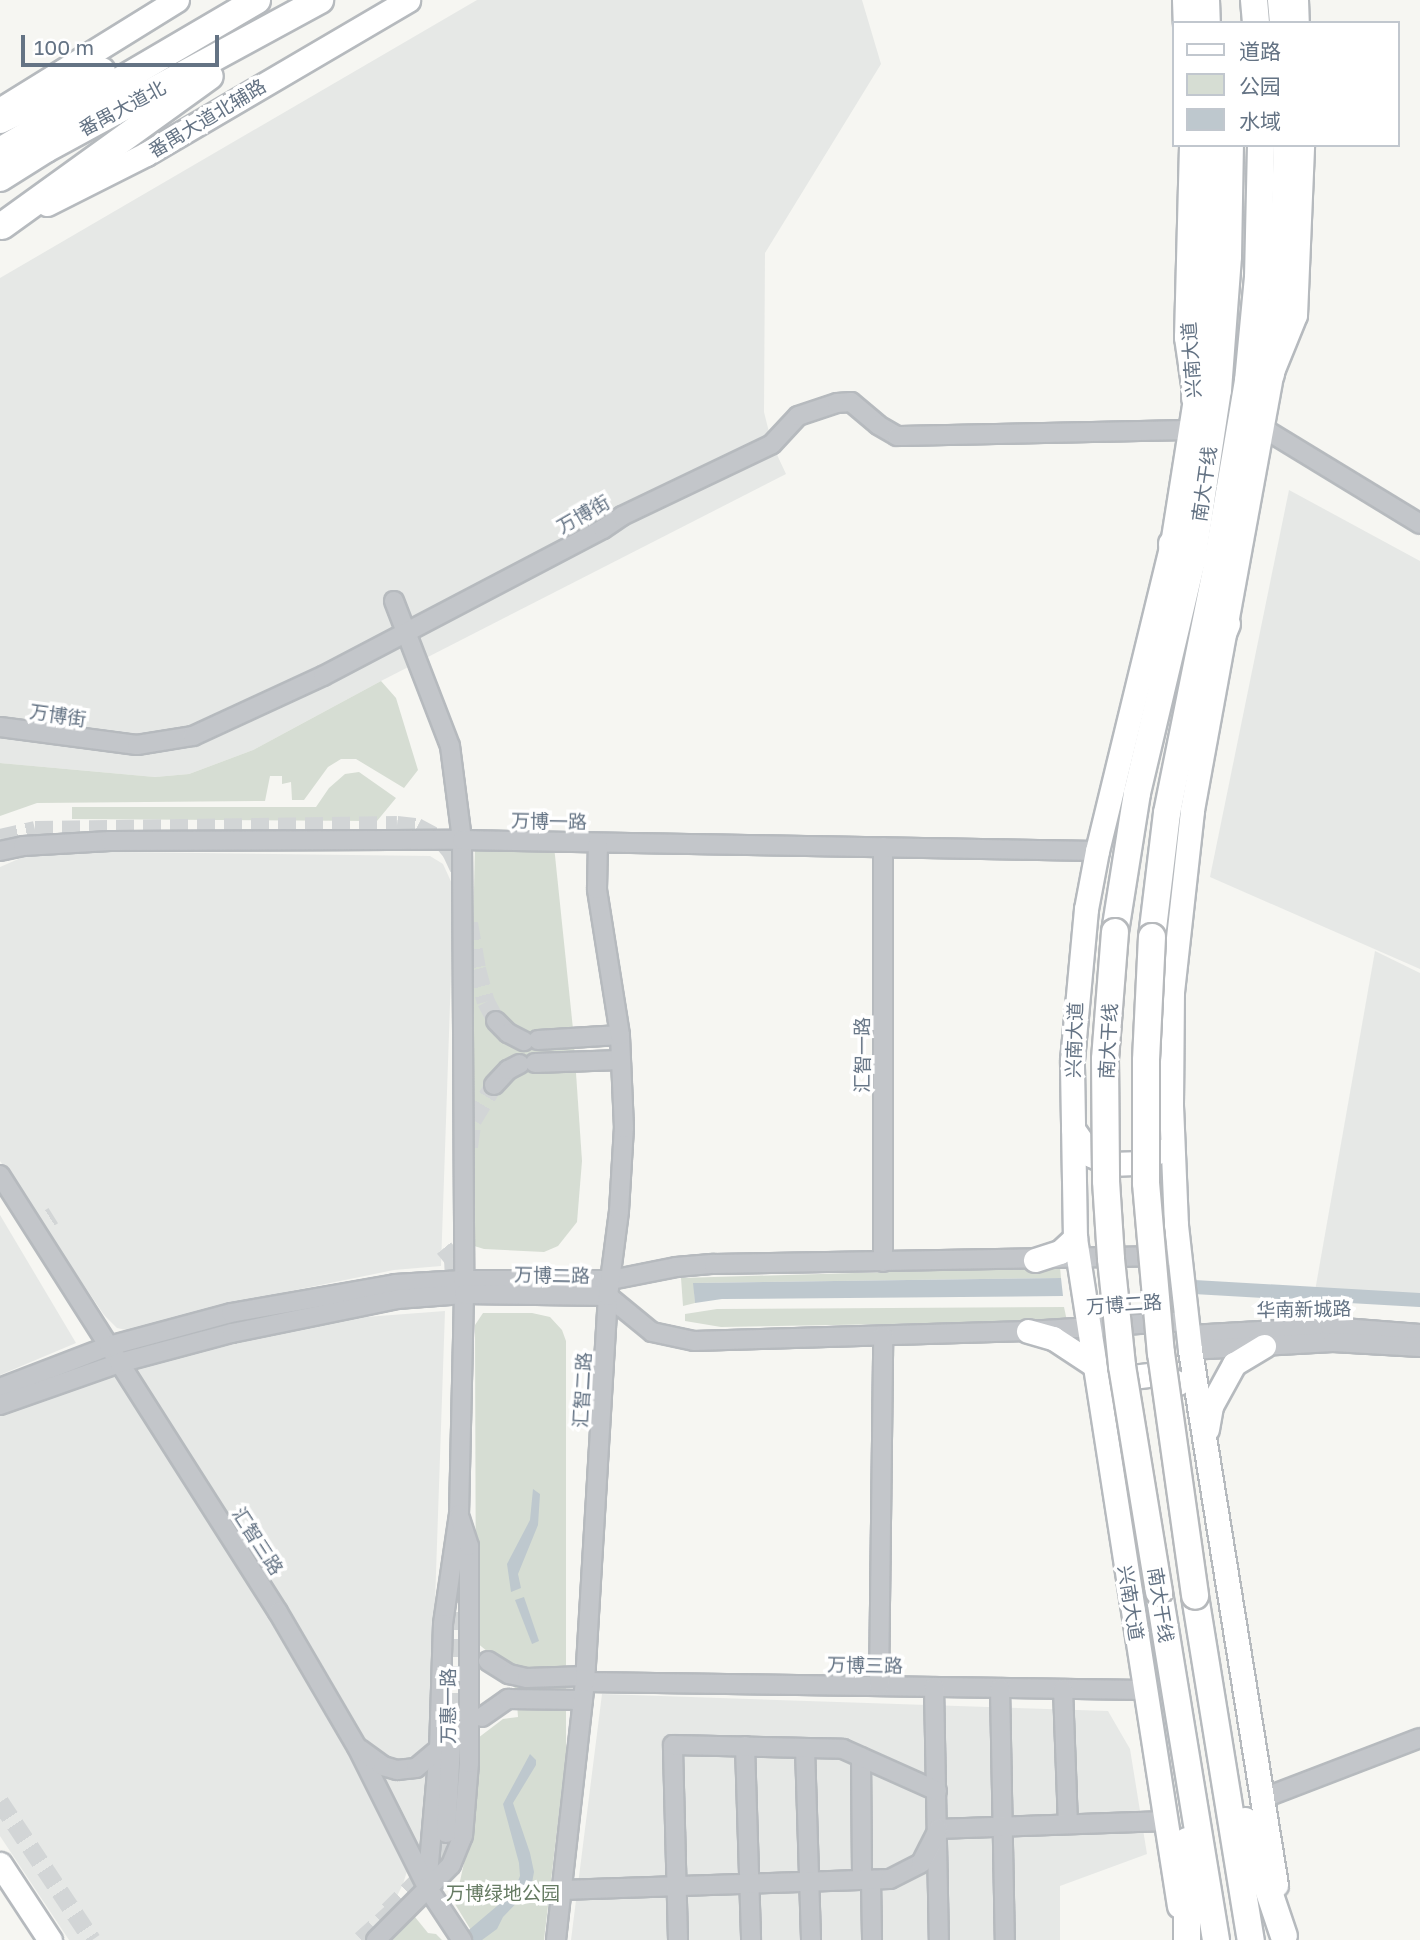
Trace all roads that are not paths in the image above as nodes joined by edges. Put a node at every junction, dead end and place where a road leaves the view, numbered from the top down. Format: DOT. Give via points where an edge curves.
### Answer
graph roads {
  1 [pos="177,0"];
  2 [pos="257,0"];
  3 [pos="320,0"];
  4 [pos="408,0"];
  5 [pos="1184,0"];
  6 [pos="1206,0"];
  7 [pos="1224,0"];
  8 [pos="1254,0"];
  9 [pos="1281,0"];
  10 [pos="1296,0"];
  11 [pos="294,16"];
  12 [pos="1185,21"];
  13 [pos="1207,21"];
  14 [pos="1225,21"];
  15 [pos="1256,21"];
  16 [pos="1283,21"];
  17 [pos="1297,21"];
  18 [pos="0,110"];
  19 [pos="0,120"];
  20 [pos="1191,147"];
  21 [pos="1210,147"];
  22 [pos="1230,147"];
  23 [pos="1261,147"];
  24 [pos="1287,147"];
  25 [pos="1302,147"];
  26 [pos="0,151"];
  27 [pos="0,178"];
  28 [pos="1,227"];
  29 [pos="1271,374"];
  30 [pos="1195,398"];
  31 [pos="1263,428"];
  32 [pos="1191,430"];
  33 [pos="1420,524"];
  34 [pos="1172,544"];
  35 [pos="394,601"];
  36 [pos="1178,624"];
  37 [pos="1227,624"];
  38 [pos="405,630"];
  39 [pos="1185,724"];
  40 [pos="0,727"];
  41 [pos="462,840"];
  42 [pos="598,843"];
  43 [pos="883,847"];
  44 [pos="0,851"];
  45 [pos="1097,851"];
  46 [pos="496,1021"];
  47 [pos="620,1035"];
  48 [pos="621,1060"];
  49 [pos="494,1085"];
  50 [pos="1073,1129"];
  51 [pos="1172,1131"];
  52 [pos="0,1175"];
  53 [pos="1077,1248"];
  54 [pos="1180,1256"];
  55 [pos="1035,1260"];
  56 [pos="883,1262"];
  57 [pos="463,1287"];
  58 [pos="609,1288"];
  59 [pos="1088,1328"];
  60 [pos="1028,1331"];
  61 [pos="1420,1334"];
  62 [pos="1189,1335"];
  63 [pos="883,1336"];
  64 [pos="109,1346"];
  65 [pos="1264,1346"];
  66 [pos="1420,1347"];
  67 [pos="119,1363"];
  68 [pos="1094,1365"];
  69 [pos="0,1388"];
  70 [pos="0,1405"];
  71 [pos="1199,1406"];
  72 [pos="1104,1428"];
  73 [pos="1205,1442"];
  74 [pos="458,1514"];
  75 [pos="488,1661"];
  76 [pos="585,1686"];
  77 [pos="879,1686"];
  78 [pos="934,1687"];
  79 [pos="1000,1688"];
  80 [pos="1063,1689"];
  81 [pos="1145,1690"];
  82 [pos="482,1717"];
  83 [pos="1420,1738"];
  84 [pos="746,1746"];
  85 [pos="357,1747"];
  86 [pos="805,1748"];
  87 [pos="439,1749"];
  88 [pos="861,1757"];
  89 [pos="1223,1757"];
  90 [pos="1186,1759"];
  91 [pos="937,1791"];
  92 [pos="1261,1799"];
  93 [pos="1165,1821"];
  94 [pos="1068,1825"];
  95 [pos="1003,1827"];
  96 [pos="938,1829"];
  97 [pos="446,1833"];
  98 [pos="0,1864"];
  99 [pos="867,1880"];
  100 [pos="809,1882"];
  101 [pos="750,1884"];
  102 [pos="677,1886"];
  103 [pos="428,1887"];
  104 [pos="561,1890"];
  105 [pos="1284,1938"];
  106 [pos="50,1940"];
  107 [pos="376,1940"];
  108 [pos="462,1940"];
  109 [pos="556,1940"];
  110 [pos="678,1940"];
  111 [pos="751,1940"];
  112 [pos="811,1940"];
  113 [pos="872,1940"];
  114 [pos="939,1940"];
  115 [pos="1005,1940"];
  116 [pos="1186,1940"];
  117 [pos="1216,1940"];
  118 [pos="1251,1940"];
  1 -- 18 [label="main road"];
  2 -- 19 [label="highway"];
  2 -- 26 [label="highway, 番禺大道北"];
  3 -- 11 [label="highway, 番禺大道北"];
  4 -- 28 [label="main road, 番禺大道北辅路" via="146,155"];
  5 -- 12 [label="main road"];
  6 -- 13 [label="highway"];
  7 -- 14 [label="highway"];
  8 -- 15 [label="highway"];
  9 -- 16 [label="highway"];
  10 -- 17 [label="main road"];
  11 -- 27 [label="highway, 番禺大道北" via="58,142"];
  11 -- 28 [label="highway"];
  20 -- 30 [label="main road, 兴南大道" via="1186,337"];
  21 -- 30 [label="highway" via="1206,276"];
  22 -- 36 [label="highway, 南大干线" via="1218,390"];
  23 -- 39 [label="highway, 南大干线" via="1258,278 1248,381"];
  24 -- 29 [label="highway" via="1282,295"];
  25 -- 29 [label="main road" via="1295,315"];
  29 -- 31 [label="main road"];
  30 -- 32 [label="main road, 兴南大道"];
  31 -- 33 [label="street"];
  31 -- 37 [label="main road"];
  32 -- 34 [label="main road, 兴南大道"];
  32 -- 38 [label="street, 万博街" via="897,436 851,402 837,403 798,416 772,444 622,516"];
  34 -- 36 [label="highway"];
  34 -- 45 [label="main road, 兴南大道"];
  35 -- 38 [label="street, 万惠一路"];
  36 -- 90 [label="highway, 南大干线, bridge" via="1137,793 1115,932 1105,1059 1108,1207 1122,1366"];
  37 -- 39 [label="highway"];
  37 -- 51 [label="main road" via="1192,810 1176,951"];
  38 -- 40 [label="street, 万博街" via="311,682 193,737 137,745"];
  38 -- 41 [label="street, 万惠一路" via="450,746"];
  39 -- 89 [label="highway, 南大干线, bridge" via="1167,813 1152,937 1146,1183 1161,1353"];
  41 -- 42 [label="street, 万博一路"];
  41 -- 44 [label="street, 万博一路" via="110,841"];
  41 -- 57 [label="street, 万惠一路"];
  42 -- 43 [label="street, 万博一路"];
  42 -- 47 [label="street, 汇智二路" via="597,889"];
  43 -- 45 [label="street, 万博一路"];
  43 -- 56 [label="street, 汇智一路"];
  45 -- 50 [label="main road, 兴南大道" via="1078,975"];
  46 -- 47 [label="street" via="508,1034 531,1041"];
  47 -- 48 [label="street, 汇智二路"];
  48 -- 49 [label="street" via="528,1064 508,1070"];
  48 -- 58 [label="street, 汇智二路" via="624,1128"];
  50 -- 51 [label="main road" via="1091,1155 1111,1164 1135,1163 1158,1154"];
  50 -- 53 [label="main road, 兴南大道"];
  51 -- 54 [label="main road"];
  52 -- 64 [label="street, 汇智三路"];
  53 -- 54 [label="street"];
  53 -- 55 [label="main road"];
  53 -- 59 [label="main road, 兴南大道"];
  54 -- 62 [label="main road"];
  55 -- 56 [label="street, 万博二路"];
  56 -- 58 [label="street, 万博二路" via="682,1266"];
  57 -- 58 [label="street, 万博二路"];
  57 -- 64 [label="street, 万博二路" via="395,1284 342,1292 231,1313"];
  57 -- 67 [label="street, 万博二路" via="232,1333"];
  57 -- 74 [label="street, 万惠一路"];
  58 -- 63 [label="street, 万博二路" via="652,1332 677,1339 721,1342"];
  58 -- 76 [label="street, 汇智二路"];
  59 -- 60 [label="street, 万博二路"];
  59 -- 62 [label="street, 万博二路"];
  59 -- 68 [label="main road, 兴南大道"];
  60 -- 63 [label="street, 万博二路"];
  60 -- 68 [label="main road" via="1053,1338"];
  61 -- 62 [label="street, 华南新城路" via="1330,1327"];
  62 -- 65 [label="street, 华南新城路"];
  62 -- 71 [label="main road"];
  63 -- 77 [label="street"];
  64 -- 67 [label="street, 汇智三路"];
  64 -- 69 [label="street, 万博二路"];
  65 -- 66 [label="street, 华南新城路" via="1333,1342"];
  65 -- 73 [label="main road" via="1234,1364 1220,1385"];
  67 -- 70 [label="street, 万博二路"];
  67 -- 85 [label="street, 汇智三路" via="278,1612"];
  68 -- 72 [label="main road, 兴南大道"];
  71 -- 72 [label="main road" via="1181,1385 1158,1374 1132,1377 1113,1398"];
  71 -- 73 [label="main road"];
  72 -- 81 [label="main road, 兴南大道"];
  73 -- 92 [label="main road"];
  74 -- 87 [label="street, 万惠一路" via="443,1624"];
  74 -- 97 [label="street" via="452,1770"];
  74 -- 103 [label="street, 万惠一路" via="469,1546 466,1799 463,1836 451,1865"];
  75 -- 76 [label="street" via="509,1674"];
  76 -- 77 [label="street, 万博三路"];
  76 -- 82 [label="street" via="508,1699"];
  76 -- 104 [label="street, 汇智二路"];
  77 -- 78 [label="street, 万博三路"];
  78 -- 79 [label="street, 万博三路"];
  78 -- 91 [label="street"];
  79 -- 80 [label="street, 万博三路"];
  79 -- 95 [label="street"];
  80 -- 81 [label="street, 万博三路"];
  80 -- 94 [label="street"];
  81 -- 93 [label="main road, 兴南大道"];
  83 -- 92 [label="street"];
  84 -- 86 [label="street"];
  84 -- 101 [label="street"];
  84 -- 102 [label="street" via="673,1745"];
  85 -- 87 [label="street" via="383,1766 397,1770 416,1768"];
  85 -- 103 [label="street, 汇智三路"];
  86 -- 88 [label="street" via="843,1749"];
  86 -- 100 [label="street"];
  87 -- 103 [label="street, 万惠一路"];
  88 -- 91 [label="street"];
  88 -- 99 [label="street"];
  89 -- 105 [label="highway"];
  89 -- 118 [label="highway, 南大干线"];
  90 -- 116 [label="highway"];
  90 -- 117 [label="highway, 南大干线"];
  91 -- 96 [label="street"];
  92 -- 105 [label="main road"];
  93 -- 94 [label="street"];
  93 -- 116 [label="main road, 兴南大道"];
  94 -- 95 [label="street"];
  95 -- 96 [label="street"];
  95 -- 115 [label="street"];
  96 -- 99 [label="street" via="921,1863 890,1880"];
  96 -- 114 [label="street"];
  98 -- 106 [label="main road"];
  99 -- 100 [label="street"];
  99 -- 113 [label="street"];
  100 -- 101 [label="street"];
  100 -- 112 [label="street"];
  101 -- 102 [label="street"];
  101 -- 111 [label="street"];
  102 -- 104 [label="street"];
  102 -- 110 [label="street"];
  103 -- 107 [label="street, 万惠一路"];
  103 -- 108 [label="street, 汇智三路"];
  104 -- 109 [label="street, 汇智二路"];
}
